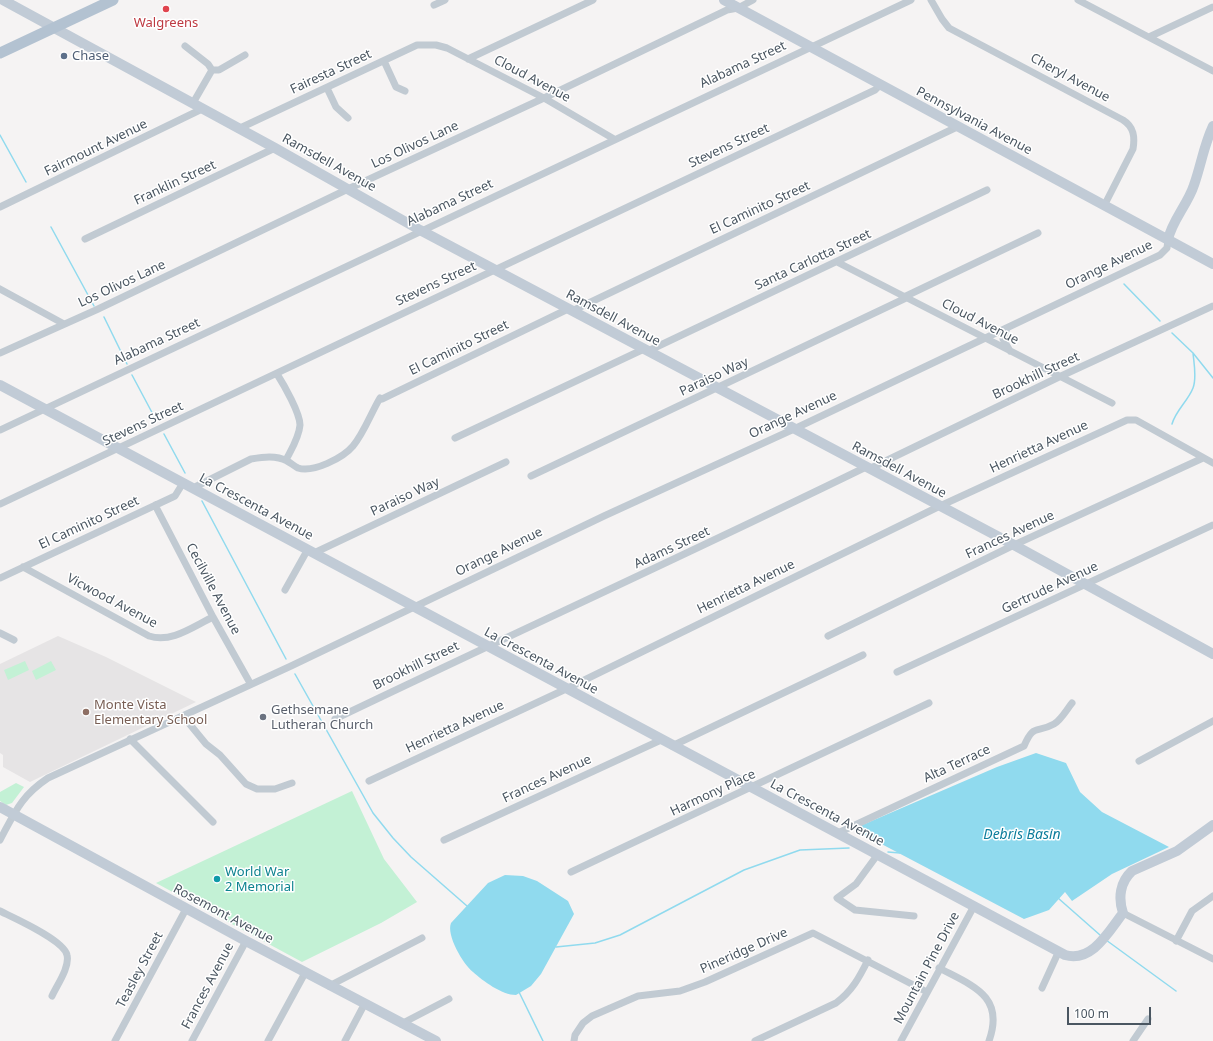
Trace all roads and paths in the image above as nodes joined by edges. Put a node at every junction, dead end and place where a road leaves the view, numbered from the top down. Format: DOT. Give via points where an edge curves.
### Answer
graph roads {
  1 [pos="3,0"];
  2 [pos="113,0"];
  3 [pos="445,0"];
  4 [pos="593,0"];
  5 [pos="724,0"];
  6 [pos="753,0"];
  7 [pos="911,0"];
  8 [pos="931,0"];
  9 [pos="1080,0"];
  10 [pos="434,5"];
  11 [pos="1213,7"];
  12 [pos="738,8"];
  13 [pos="54,27"];
  14 [pos="1149,37"];
  15 [pos="436,45"];
  16 [pos="185,46"];
  17 [pos="810,47"];
  18 [pos="0,53"];
  19 [pos="245,55"];
  20 [pos="468,59"];
  21 [pos="384,61"];
  22 [pos="212,70"];
  23 [pos="1213,71"];
  24 [pos="880,85"];
  25 [pos="327,88"];
  26 [pos="405,92"];
  27 [pos="544,98"];
  28 [pos="198,106"];
  29 [pos="348,118"];
  30 [pos="1213,126"];
  31 [pos="957,127"];
  32 [pos="238,128"];
  33 [pos="614,139"];
  34 [pos="275,148"];
  35 [pos="348,188"];
  36 [pos="987,190"];
  37 [pos="1104,206"];
  38 [pos="0,207"];
  39 [pos="420,230"];
  40 [pos="1038,234"];
  41 [pos="85,239"];
  42 [pos="1168,240"];
  43 [pos="837,262"];
  44 [pos="1213,264"];
  45 [pos="495,270"];
  46 [pos="0,289"];
  47 [pos="905,297"];
  48 [pos="1213,306"];
  49 [pos="570,310"];
  50 [pos="64,324"];
  51 [pos="1007,328"];
  52 [pos="985,339"];
  53 [pos="646,350"];
  54 [pos="1011,352"];
  55 [pos="0,353"];
  56 [pos="277,374"];
  57 [pos="1059,377"];
  58 [pos="0,385"];
  59 [pos="718,388"];
  60 [pos="1112,403"];
  61 [pos="44,409"];
  62 [pos="794,429"];
  63 [pos="0,430"];
  64 [pos="455,438"];
  65 [pos="119,449"];
  66 [pos="1203,458"];
  67 [pos="286,460"];
  68 [pos="506,462"];
  69 [pos="1213,463"];
  70 [pos="868,468"];
  71 [pos="531,476"];
  72 [pos="182,482"];
  73 [pos="193,488"];
  74 [pos="0,504"];
  75 [pos="156,505"];
  76 [pos="940,506"];
  77 [pos="1213,525"];
  78 [pos="1014,545"];
  79 [pos="311,551"];
  80 [pos="24,567"];
  81 [pos="0,578"];
  82 [pos="1086,584"];
  83 [pos="285,590"];
  84 [pos="413,607"];
  85 [pos="213,617"];
  86 [pos="0,633"];
  87 [pos="828,636"];
  88 [pos="14,640"];
  89 [pos="486,646"];
  90 [pos="1213,654"];
  91 [pos="863,655"];
  92 [pos="898,672"];
  93 [pos="250,684"];
  94 [pos="566,689"];
  95 [pos="929,703"];
  96 [pos="1072,703"];
  97 [pos="183,716"];
  98 [pos="335,719"];
  99 [pos="1213,721"];
  100 [pos="130,739"];
  101 [pos="661,740"];
  102 [pos="672,746"];
  103 [pos="1139,761"];
  104 [pos="369,781"];
  105 [pos="292,783"];
  106 [pos="752,788"];
  107 [pos="0,807"];
  108 [pos="14,814"];
  109 [pos="213,822"];
  110 [pos="1213,826"];
  111 [pos="838,833"];
  112 [pos="0,840"];
  113 [pos="444,840"];
  114 [pos="878,854"];
  115 [pos="571,872"];
  116 [pos="1213,896"];
  117 [pos="974,906"];
  118 [pos="186,909"];
  119 [pos="0,910"];
  120 [pos="1123,913"];
  121 [pos="914,916"];
  122 [pos="422,938"];
  123 [pos="246,941"];
  124 [pos="1176,941"];
  125 [pos="1058,953"];
  126 [pos="1213,959"];
  127 [pos="868,960"];
  128 [pos="940,968"];
  129 [pos="305,973"];
  130 [pos="329,986"];
  131 [pos="1042,988"];
  132 [pos="927,992"];
  133 [pos="52,996"];
  134 [pos="449,999"];
  135 [pos="364,1005"];
  136 [pos="1148,1019"];
  137 [pos="401,1024"];
  138 [pos="423,1038"];
  139 [pos="115,1041"];
  140 [pos="192,1041"];
  141 [pos="268,1041"];
  142 [pos="345,1041"];
  143 [pos="436,1041"];
  144 [pos="574,1041"];
  145 [pos="755,1041"];
  146 [pos="901,1041"];
  147 [pos="989,1041"];
  148 [pos="1133,1041"];
  1 -- 13 [label="street, Ramsdell Avenue"];
  2 -- 13 [label="main road"];
  3 -- 10 [label="street"];
  4 -- 20 [label="street"];
  5 -- 12 [label="street, Pennsylvania Avenue"];
  6 -- 12 [label="street, Los Olivos Lane"];
  7 -- 17 [label="street, Alabama Street"];
  8 -- 37 [label="street, Cheryl Avenue" via="949,28 1123,120 1131,127 1135,141 1133,149"];
  9 -- 14 [label="street"];
  11 -- 14 [label="street"];
  12 -- 17 [label="street, Pennsylvania Avenue"];
  12 -- 27 [label="street, Los Olivos Lane" via="727,10"];
  13 -- 18 [label="main road"];
  13 -- 28 [label="street, Ramsdell Avenue"];
  14 -- 23 [label="street"];
  15 -- 20 [label="street, Cloud Avenue"];
  15 -- 21 [label="street, Fairesta Street" via="417,45"];
  16 -- 22 [label="street"];
  17 -- 24 [label="street, Pennsylvania Avenue"];
  17 -- 33 [label="street, Alabama Street"];
  19 -- 22 [label="street" via="219,70"];
  20 -- 27 [label="street, Cloud Avenue"];
  21 -- 25 [label="street, Fairesta Street"];
  21 -- 26 [label="street" via="396,87"];
  22 -- 28 [label="street"];
  24 -- 31 [label="street, Pennsylvania Avenue"];
  24 -- 45 [label="street, Stevens Street" via="875,90"];
  25 -- 29 [label="street" via="336,107"];
  25 -- 32 [label="street, Fairesta Street"];
  27 -- 33 [label="street, Cloud Avenue"];
  27 -- 35 [label="street, Los Olivos Lane"];
  28 -- 32 [label="street, Ramsdell Avenue"];
  28 -- 38 [label="street, Fairmount Avenue"];
  30 -- 42 [label="street, Orange Avenue" via="1194,185 1170,231"];
  31 -- 37 [label="street, Pennsylvania Avenue"];
  31 -- 49 [label="street, El Caminito Street"];
  32 -- 34 [label="street, Ramsdell Avenue"];
  33 -- 39 [label="street, Alabama Street"];
  34 -- 35 [label="street, Ramsdell Avenue"];
  34 -- 41 [label="street, Franklin Street"];
  35 -- 39 [label="street, Ramsdell Avenue"];
  35 -- 50 [label="street, Los Olivos Lane"];
  36 -- 43 [label="street, Santa Carlotta Street"];
  37 -- 42 [label="street, Pennsylvania Avenue"];
  39 -- 45 [label="street, Ramsdell Avenue"];
  39 -- 61 [label="street, Alabama Street"];
  40 -- 47 [label="street, Paraiso Way"];
  42 -- 44 [label="street, Pennsylvania Avenue"];
  42 -- 51 [label="street, Orange Avenue" via="1168,248 1160,255"];
  43 -- 47 [label="street, Cloud Avenue"];
  43 -- 53 [label="street, Santa Carlotta Street"];
  45 -- 49 [label="street, Ramsdell Avenue"];
  45 -- 56 [label="street, Stevens Street"];
  46 -- 50 [label="street"];
  47 -- 52 [label="street, Cloud Avenue"];
  47 -- 59 [label="street, Paraiso Way"];
  48 -- 57 [label="street, Brookhill Street"];
  49 -- 53 [label="street, Ramsdell Avenue"];
  49 -- 67 [label="street, El Caminito Street" via="381,398 354,445 347,452 321,466 298,468"];
  50 -- 55 [label="street, Los Olivos Lane"];
  51 -- 52 [label="street, Orange Avenue"];
  51 -- 54 [label="street" via="1003,339"];
  52 -- 54 [label="street, Cloud Avenue"];
  52 -- 62 [label="street, Orange Avenue"];
  53 -- 59 [label="street, Ramsdell Avenue"];
  53 -- 64 [label="street, Santa Carlotta Street"];
  54 -- 57 [label="street, Cloud Avenue"];
  56 -- 65 [label="street, Stevens Street"];
  56 -- 67 [label="street" via="300,424"];
  57 -- 60 [label="street, Cloud Avenue"];
  57 -- 70 [label="street, Brookhill Street"];
  58 -- 61 [label="street, La Crescenta Avenue"];
  59 -- 62 [label="street, Ramsdell Avenue"];
  59 -- 71 [label="street, Paraiso Way"];
  61 -- 63 [label="street, Alabama Street"];
  61 -- 65 [label="street, La Crescenta Avenue"];
  62 -- 70 [label="street, Ramsdell Avenue"];
  62 -- 84 [label="street, Orange Avenue"];
  65 -- 72 [label="street, La Crescenta Avenue"];
  65 -- 74 [label="street, Stevens Street"];
  66 -- 69 [label="street"];
  66 -- 76 [label="street, Henrietta Avenue" via="1136,420 1120,423"];
  66 -- 78 [label="street, Frances Avenue"];
  67 -- 73 [label="street, El Caminito Street" via="272,457 251,459"];
  68 -- 79 [label="street, Paraiso Way"];
  70 -- 76 [label="street, Ramsdell Avenue"];
  70 -- 89 [label="street, Adams Street"];
  72 -- 73 [label="street, La Crescenta Avenue"];
  72 -- 75 [label="street, El Caminito Street" via="175,496"];
  73 -- 79 [label="street, La Crescenta Avenue"];
  75 -- 80 [label="street, El Caminito Street"];
  75 -- 85 [label="street, Cecilville Avenue"];
  76 -- 78 [label="street, Ramsdell Avenue"];
  76 -- 94 [label="street, Henrietta Avenue"];
  77 -- 82 [label="street, Gertrude Avenue"];
  78 -- 82 [label="street, Ramsdell Avenue"];
  78 -- 87 [label="street, Frances Avenue"];
  79 -- 83 [label="street"];
  79 -- 84 [label="street, La Crescenta Avenue"];
  80 -- 81 [label="street, El Caminito Street"];
  80 -- 85 [label="street, Vicwood Avenue" via="149,636 159,639 167,639"];
  82 -- 90 [label="street, Ramsdell Avenue"];
  82 -- 92 [label="street, Gertrude Avenue"];
  84 -- 89 [label="street, La Crescenta Avenue"];
  84 -- 93 [label="street, Orange Avenue"];
  85 -- 93 [label="street, Cecilville Avenue"];
  86 -- 88 [label="street"];
  89 -- 94 [label="street, La Crescenta Avenue"];
  89 -- 98 [label="street, Brookhill Street"];
  91 -- 102 [label="street"];
  93 -- 97 [label="street, Orange Avenue"];
  94 -- 101 [label="street, La Crescenta Avenue"];
  94 -- 104 [label="street, Henrietta Avenue"];
  95 -- 106 [label="street, Harmony Place"];
  96 -- 111 [label="street, Alta Terrace" via="1056,723 1035,729 1028,735 1024,746"];
  97 -- 100 [label="street, Orange Avenue"];
  97 -- 105 [label="street" via="206,744 220,755 246,784 257,789 275,788"];
  99 -- 103 [label="street"];
  100 -- 108 [label="street, Orange Avenue" via="48,778 23,799"];
  100 -- 109 [label="street"];
  101 -- 102 [label="street, La Crescenta Avenue"];
  101 -- 113 [label="street, Frances Avenue"];
  102 -- 106 [label="street, La Crescenta Avenue"];
  106 -- 111 [label="street, La Crescenta Avenue"];
  106 -- 115 [label="street, Harmony Place"];
  107 -- 108 [label="street, Rosemont Avenue"];
  108 -- 112 [label="street, Orange Avenue"];
  108 -- 118 [label="street, Rosemont Avenue"];
  110 -- 120 [label="street" via="1177,851 1132,871 1120,892"];
  111 -- 114 [label="street, La Crescenta Avenue"];
  114 -- 117 [label="street, La Crescenta Avenue"];
  114 -- 121 [label="street" via="856,884 837,898 854,910"];
  116 -- 124 [label="street" via="1192,911"];
  117 -- 125 [label="street, La Crescenta Avenue"];
  117 -- 128 [label="street, Mountain Pine Drive"];
  118 -- 123 [label="street, Rosemont Avenue"];
  118 -- 139 [label="street, Teasley Street"];
  119 -- 133 [label="street" via="51,938 63,948 67,955 66,966"];
  120 -- 124 [label="street"];
  120 -- 125 [label="street, La Crescenta Avenue" via="1088,952 1077,957"];
  122 -- 130 [label="street"];
  123 -- 129 [label="street, Rosemont Avenue"];
  123 -- 140 [label="street, Frances Avenue"];
  124 -- 126 [label="street"];
  125 -- 131 [label="street"];
  127 -- 132 [label="street, Pineridge Drive"];
  127 -- 144 [label="street, Pineridge Drive" via="813,933 705,982 680,991 638,996 592,1016 583,1023"];
  127 -- 145 [label="street" via="855,986 836,1003"];
  128 -- 132 [label="street, Mountain Pine Drive"];
  128 -- 147 [label="street" via="979,989 989,999 994,1013 994,1028"];
  129 -- 130 [label="street, Rosemont Avenue"];
  129 -- 141 [label="street"];
  130 -- 135 [label="street, Rosemont Avenue"];
  132 -- 146 [label="street, Mountain Pine Drive"];
  134 -- 137 [label="street"];
  135 -- 137 [label="street, Rosemont Avenue"];
  135 -- 142 [label="street"];
  136 -- 148 [label="street"];
  137 -- 138 [label="street, Rosemont Avenue"];
  138 -- 143 [label="street, Rosemont Avenue"];
}
